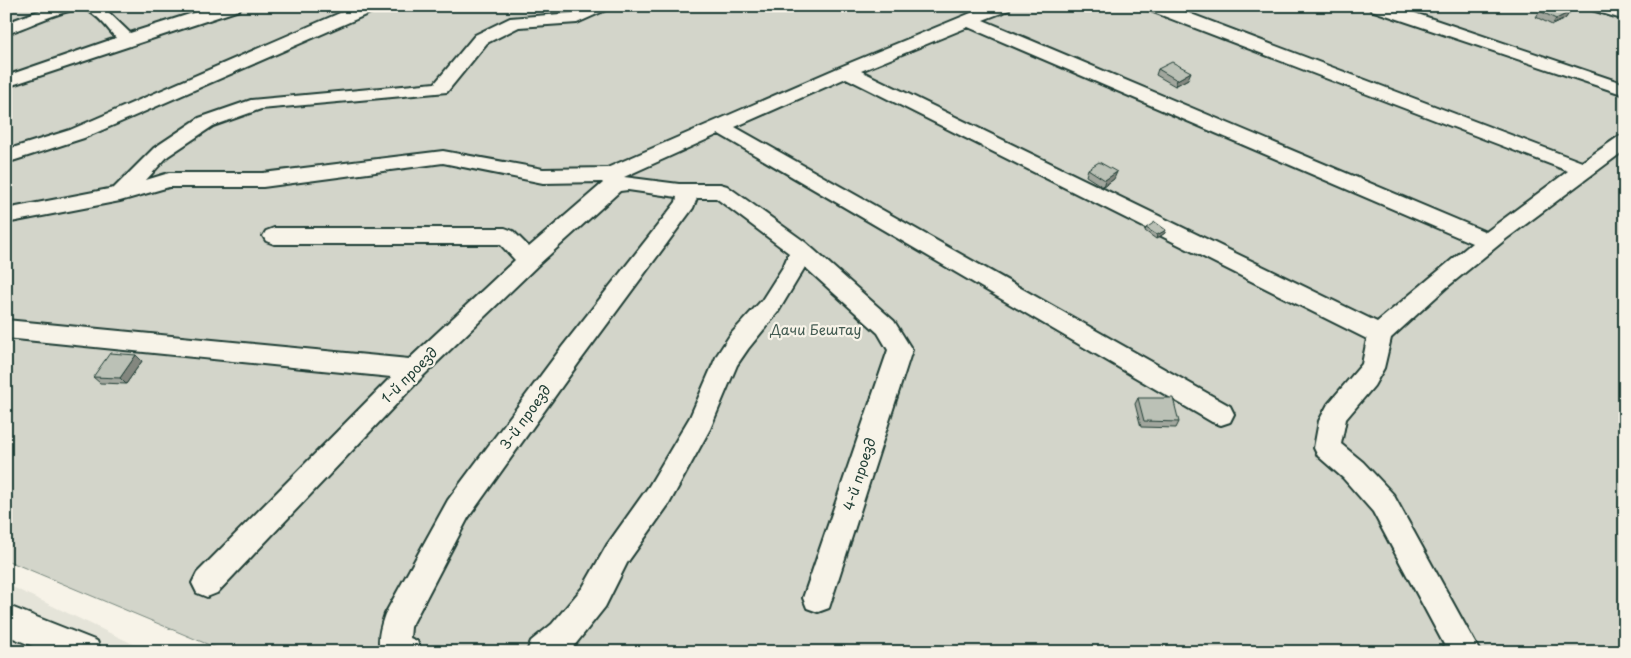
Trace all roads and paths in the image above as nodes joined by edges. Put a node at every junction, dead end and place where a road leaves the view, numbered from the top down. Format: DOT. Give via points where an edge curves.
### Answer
graph roads {
  1 [pos="233,6"];
  2 [pos="371,6"];
  3 [pos="600,6"];
  4 [pos="1003,6"];
  5 [pos="1154,6"];
  6 [pos="1377,6"];
  7 [pos="1598,6"];
  8 [pos="71,7"];
  9 [pos="50,9"];
  10 [pos="1625,15"];
  11 [pos="967,20"];
  12 [pos="6,29"];
  13 [pos="127,40"];
  14 [pos="846,71"];
  15 [pos="6,82"];
  16 [pos="1625,90"];
  17 [pos="720,127"];
  18 [pos="1625,141"];
  19 [pos="6,157"];
  20 [pos="1584,170"];
  21 [pos="612,180"];
  22 [pos="688,191"];
  23 [pos="120,194"];
  24 [pos="6,216"];
  25 [pos="274,236"];
  26 [pos="1487,241"];
  27 [pos="802,251"];
  28 [pos="529,260"];
  29 [pos="6,329"];
  30 [pos="1379,334"];
  31 [pos="414,369"];
  32 [pos="1221,414"];
  33 [pos="207,583"];
  34 [pos="818,598"];
  35 [pos="6,620"];
  36 [pos="86,652"];
  37 [pos="406,652"];
  38 [pos="542,652"];
  39 [pos="1465,652"];
  1 -- 13 [label="street"];
  2 -- 19 [label="street" via="77,134"];
  3 -- 23 [label="street" via="577,18 516,22 481,39 441,88 258,104 206,122 161,152"];
  4 -- 11 [label="street"];
  5 -- 20 [label="street"];
  6 -- 16 [label="street"];
  7 -- 10 [label="street"];
  8 -- 9 [label="street"];
  8 -- 13 [label="street" via="90,6"];
  9 -- 12 [label="street"];
  11 -- 14 [label="street"];
  11 -- 26 [label="street"];
  13 -- 15 [label="street"];
  14 -- 17 [label="street"];
  14 -- 30 [label="street"];
  17 -- 21 [label="street"];
  17 -- 32 [label="street"];
  18 -- 20 [label="street"];
  20 -- 26 [label="street"];
  21 -- 22 [label="street"];
  21 -- 23 [label="street" via="543,176 443,157 263,180 169,180"];
  21 -- 28 [label="lane, 1-й проезд"];
  22 -- 27 [label="street" via="720,191"];
  22 -- 37 [label="street, 3-й проезд" via="686,203 458,509 396,625 394,647"];
  23 -- 24 [label="street"];
  25 -- 28 [label="street" via="505,236"];
  26 -- 30 [label="street"];
  27 -- 34 [label="street, 4-й проезд" via="886,327 900,350"];
  27 -- 38 [label="street" via="770,306 726,362 701,421 659,495 617,554 594,597 563,635"];
  28 -- 31 [label="street, 1-й проезд"];
  29 -- 31 [label="street"];
  30 -- 39 [label="street" via="1372,368 1339,407 1327,433 1327,448 1353,470 1383,503"];
  31 -- 33 [label="street, 1-й проезд"];
  35 -- 36 [label="street"];
}
